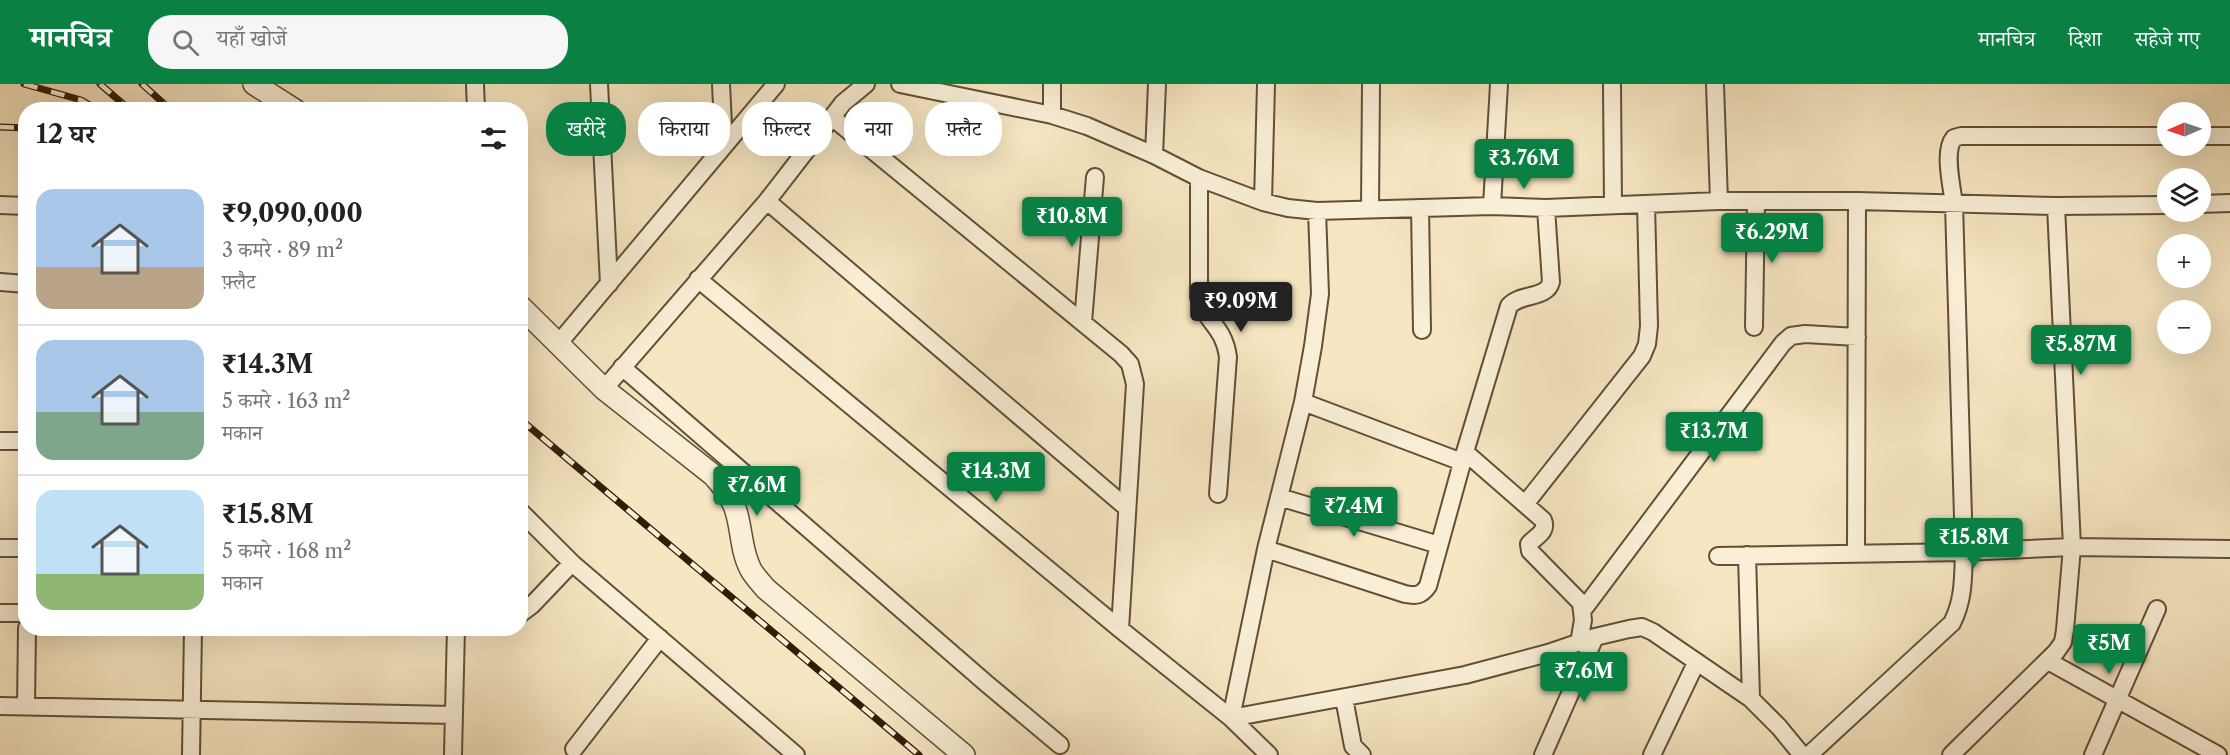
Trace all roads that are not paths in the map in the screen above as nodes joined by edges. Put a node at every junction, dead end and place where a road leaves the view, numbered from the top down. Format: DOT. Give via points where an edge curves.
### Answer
graph roads {
  1 [pos="254,84"];
  2 [pos="475,84"];
  3 [pos="599,84"];
  4 [pos="721,84"];
  5 [pos="776,84"];
  6 [pos="866,84"];
  7 [pos="900,84"];
  8 [pos="1052,84"];
  9 [pos="1157,84"];
  10 [pos="1266,84"];
  11 [pos="1371,84"];
  12 [pos="1498,84"];
  13 [pos="1612,84"];
  14 [pos="1715,84"];
  15 [pos="944,88"];
  16 [pos="282,102"];
  17 [pos="476,102"];
  18 [pos="722,102"];
  19 [pos="1052,115"];
  20 [pos="833,118"];
  21 [pos="2157,136"];
  22 [pos="2211,136"];
  23 [pos="2230,136"];
  24 [pos="730,139"];
  25 [pos="1154,154"];
  26 [pos="716,156"];
  27 [pos="1095,177"];
  28 [pos="1199,178"];
  29 [pos="767,201"];
  30 [pos="1719,201"];
  31 [pos="1756,201"];
  32 [pos="1857,201"];
  33 [pos="1263,202"];
  34 [pos="2230,203"];
  35 [pos="1646,204"];
  36 [pos="1954,204"];
  37 [pos="2211,204"];
  38 [pos="0,205"];
  39 [pos="1613,205"];
  40 [pos="2157,205"];
  41 [pos="18,206"];
  42 [pos="1492,206"];
  43 [pos="2056,207"];
  44 [pos="1420,208"];
  45 [pos="1546,208"];
  46 [pos="1370,209"];
  47 [pos="1317,210"];
  48 [pos="698,279"];
  49 [pos="0,282"];
  50 [pos="18,283"];
  51 [pos="609,284"];
  52 [pos="528,314"];
  53 [pos="1083,322"];
  54 [pos="1754,327"];
  55 [pos="1422,330"];
  56 [pos="1857,338"];
  57 [pos="558,344"];
  58 [pos="622,367"];
  59 [pos="604,388"];
  60 [pos="1303,402"];
  61 [pos="0,441"];
  62 [pos="18,441"];
  63 [pos="1463,457"];
  64 [pos="1218,494"];
  65 [pos="1279,497"];
  66 [pos="1526,503"];
  67 [pos="1127,508"];
  68 [pos="528,519"];
  69 [pos="1439,545"];
  70 [pos="2072,547"];
  71 [pos="0,548"];
  72 [pos="18,548"];
  73 [pos="1266,549"];
  74 [pos="2230,549"];
  75 [pos="1856,552"];
  76 [pos="1964,552"];
  77 [pos="1747,555"];
  78 [pos="1718,556"];
  79 [pos="573,563"];
  80 [pos="528,608"];
  81 [pos="2157,609"];
  82 [pos="1583,610"];
  83 [pos="0,613"];
  84 [pos="18,613"];
  85 [pos="1120,629"];
  86 [pos="27,636"];
  87 [pos="193,636"];
  88 [pos="456,636"];
  89 [pos="660,638"];
  90 [pos="1587,640"];
  91 [pos="2048,661"];
  92 [pos="1696,663"];
  93 [pos="1344,698"];
  94 [pos="1751,699"];
  95 [pos="2117,700"];
  96 [pos="0,706"];
  97 [pos="26,706"];
  98 [pos="191,710"];
  99 [pos="454,715"];
  100 [pos="1231,718"];
  101 [pos="1060,745"];
  102 [pos="574,749"];
  103 [pos="191,755"];
  104 [pos="453,755"];
  105 [pos="796,755"];
  106 [pos="964,755"];
  107 [pos="1269,755"];
  108 [pos="1362,755"];
  109 [pos="1543,755"];
  110 [pos="1652,755"];
  111 [pos="1802,755"];
  112 [pos="1809,755"];
  113 [pos="1951,755"];
  114 [pos="2093,755"];
  115 [pos="2218,755"];
  1 -- 16 [label="street"];
  2 -- 17 [label="street"];
  3 -- 51 [label="street"];
  4 -- 18 [label="street"];
  5 -- 24 [label="street"];
  6 -- 20 [label="street" via="847,98"];
  7 -- 15 [label="street"];
  8 -- 19 [label="street"];
  9 -- 25 [label="street"];
  10 -- 33 [label="street"];
  11 -- 46 [label="street"];
  12 -- 42 [label="street"];
  13 -- 39 [label="street"];
  14 -- 30 [label="street"];
  15 -- 19 [label="street"];
  19 -- 25 [label="street"];
  20 -- 29 [label="street"];
  20 -- 53 [label="street"];
  21 -- 36 [label="street" via="1954,138 1948,152"];
  22 -- 23 [label="street"];
  25 -- 28 [label="street"];
  26 -- 51 [label="street"];
  27 -- 53 [label="street"];
  28 -- 33 [label="street"];
  28 -- 64 [label="street" via="1199,297 1202,308 1221,331 1228,357"];
  29 -- 48 [label="street"];
  29 -- 67 [label="street"];
  30 -- 31 [label="street"];
  30 -- 35 [label="street"];
  31 -- 32 [label="street"];
  31 -- 54 [label="street"];
  32 -- 36 [label="street"];
  32 -- 56 [label="street"];
  33 -- 47 [label="street"];
  34 -- 37 [label="street"];
  35 -- 39 [label="street"];
  35 -- 66 [label="street" via="1647,344 1642,356"];
  36 -- 43 [label="street"];
  36 -- 76 [label="street"];
  38 -- 41 [label="street"];
  39 -- 45 [label="street"];
  40 -- 43 [label="street"];
  42 -- 44 [label="street"];
  42 -- 45 [label="street"];
  43 -- 70 [label="street"];
  44 -- 46 [label="street"];
  44 -- 55 [label="street"];
  45 -- 63 [label="street" via="1551,282 1546,292 1517,298 1509,306"];
  46 -- 47 [label="street"];
  47 -- 60 [label="street" via="1320,294"];
  48 -- 58 [label="street"];
  48 -- 85 [label="street"];
  49 -- 50 [label="street"];
  51 -- 57 [label="street"];
  52 -- 57 [label="street"];
  53 -- 67 [label="street" via="1130,363 1134,373"];
  56 -- 75 [label="street"];
  56 -- 82 [label="street" via="1805,334 1791,336 1783,343"];
  57 -- 59 [label="street"];
  58 -- 59 [label="street"];
  58 -- 101 [label="street"];
  59 -- 106 [label="street" via="721,483 736,511 751,571 766,589"];
  60 -- 63 [label="street"];
  60 -- 65 [label="street"];
  61 -- 62 [label="street"];
  63 -- 66 [label="street"];
  63 -- 69 [label="street"];
  65 -- 69 [label="street"];
  65 -- 73 [label="street"];
  66 -- 82 [label="street" via="1545,525 1544,531 1529,544 1530,550 1577,597"];
  67 -- 85 [label="street"];
  68 -- 79 [label="street"];
  69 -- 73 [label="street" via="1428,586 1424,593 1415,596"];
  70 -- 74 [label="street"];
  70 -- 76 [label="street"];
  70 -- 91 [label="street" via="2065,630 2062,642"];
  71 -- 72 [label="street"];
  73 -- 100 [label="street"];
  75 -- 76 [label="street"];
  75 -- 77 [label="street"];
  76 -- 112 [label="street" via="1962,598 1952,622"];
  77 -- 78 [label="street"];
  77 -- 94 [label="street"];
  79 -- 80 [label="street"];
  79 -- 89 [label="street"];
  81 -- 95 [label="street"];
  82 -- 90 [label="street"];
  83 -- 84 [label="street"];
  85 -- 100 [label="street"];
  86 -- 97 [label="street"];
  87 -- 98 [label="street"];
  88 -- 99 [label="street"];
  89 -- 102 [label="street"];
  89 -- 105 [label="street"];
  90 -- 92 [label="street" via="1642,627"];
  90 -- 93 [label="street" via="1465,675"];
  90 -- 109 [label="street"];
  91 -- 95 [label="street"];
  91 -- 113 [label="street"];
  92 -- 94 [label="street"];
  92 -- 110 [label="street"];
  93 -- 100 [label="street"];
  93 -- 108 [label="street" via="1353,746"];
  94 -- 111 [label="street"];
  95 -- 114 [label="street"];
  95 -- 115 [label="street"];
  96 -- 97 [label="street"];
  97 -- 98 [label="street"];
  98 -- 99 [label="street"];
  98 -- 103 [label="street"];
  99 -- 104 [label="street"];
  100 -- 107 [label="street"];
}
